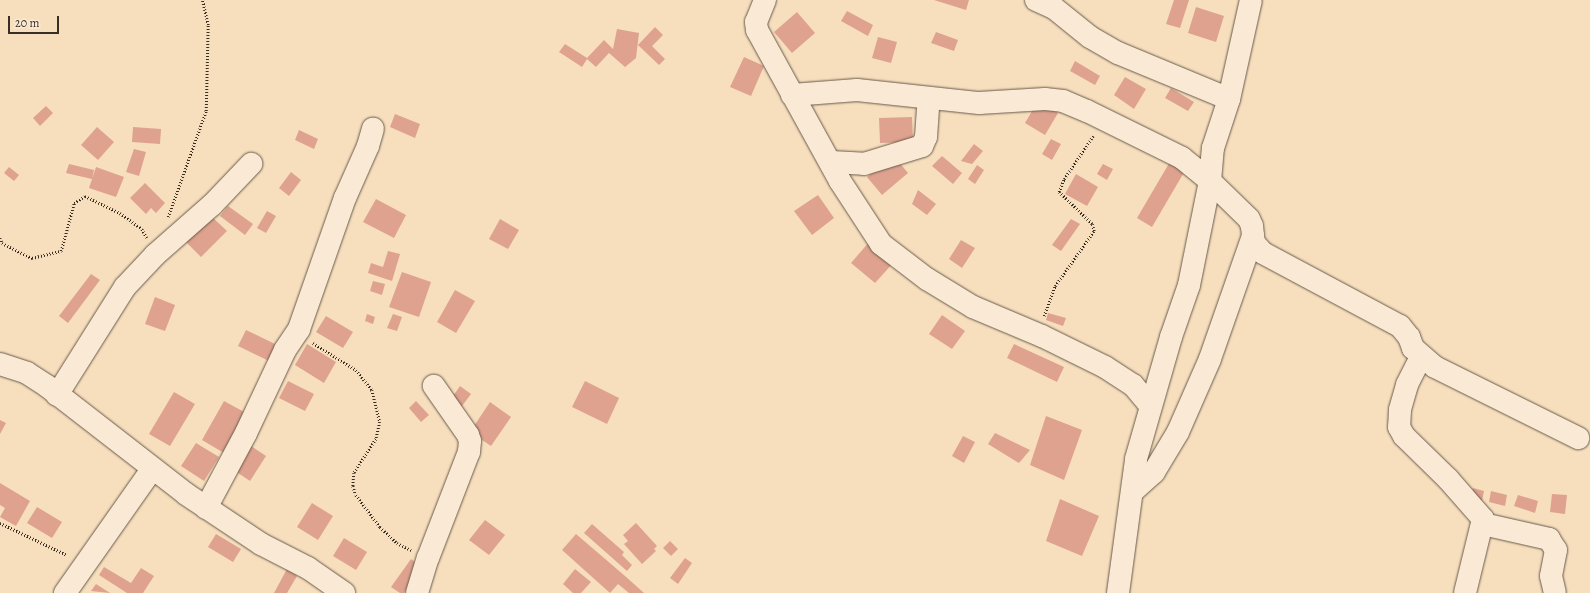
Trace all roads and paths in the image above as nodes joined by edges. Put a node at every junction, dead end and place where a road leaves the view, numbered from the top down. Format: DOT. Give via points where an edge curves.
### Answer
graph roads {
  1 [pos="202,0"];
  2 [pos="746,0"];
  3 [pos="765,0"];
  4 [pos="1036,0"];
  5 [pos="1251,0"];
  6 [pos="756,22"];
  7 [pos="792,95"];
  8 [pos="929,98"];
  9 [pos="1229,99"];
  10 [pos="1104,119"];
  11 [pos="373,129"];
  12 [pos="831,162"];
  13 [pos="251,164"];
  14 [pos="1210,181"];
  15 [pos="168,219"];
  16 [pos="1252,236"];
  17 [pos="0,238"];
  18 [pos="155,255"];
  19 [pos="299,329"];
  20 [pos="1042,336"];
  21 [pos="1421,357"];
  22 [pos="0,364"];
  23 [pos="434,386"];
  24 [pos="57,395"];
  25 [pos="1150,405"];
  26 [pos="1578,438"];
  27 [pos="152,469"];
  28 [pos="1133,491"];
  29 [pos="206,508"];
  30 [pos="0,523"];
  31 [pos="1483,524"];
  32 [pos="428,558"];
  33 [pos="89,559"];
  34 [pos="65,593"];
  35 [pos="344,593"];
  36 [pos="417,593"];
  37 [pos="1118,593"];
  38 [pos="1465,593"];
  39 [pos="1555,593"];
  1 -- 15 [label="path" via="208,25 206,112"];
  2 -- 6 [label="street"];
  3 -- 6 [label="street"];
  4 -- 9 [label="street" via="1054,8 1090,37 1118,53"];
  5 -- 9 [label="street"];
  6 -- 7 [label="street" via="760,36"];
  7 -- 8 [label="street" via="857,90"];
  7 -- 12 [label="street"];
  8 -- 10 [label="street" via="979,103 1045,99 1063,102"];
  8 -- 12 [label="street" via="926,136 922,146 864,164"];
  9 -- 14 [label="street" via="1213,148"];
  10 -- 14 [label="street" via="1182,158"];
  10 -- 20 [label="path" via="1059,189 1063,198 1092,224 1094,231 1052,292 1044,315"];
  11 -- 19 [label="street" via="345,198"];
  12 -- 20 [label="street" via="881,244 952,296"];
  13 -- 18 [label="street" via="212,205"];
  14 -- 16 [label="street" via="1249,219"];
  14 -- 25 [label="street" via="1189,285"];
  16 -- 21 [label="street" via="1254,243 1263,253 1400,326"];
  16 -- 28 [label="street" via="1210,359 1178,432 1154,472"];
  17 -- 18 [label="path" via="2,243 32,258 62,251 74,203 85,196 120,213 142,229"];
  18 -- 24 [label="street" via="126,287"];
  19 -- 29 [label="street" via="285,350 246,433"];
  19 -- 32 [label="path" via="324,352 356,370 372,390 380,422 376,439 354,473 356,495 380,527 397,543"];
  20 -- 25 [label="street" via="1105,367 1133,385"];
  21 -- 26 [label="street" via="1514,409"];
  21 -- 31 [label="street" via="1407,385 1400,410 1399,426 1404,436 1470,503 1483,519"];
  22 -- 24 [label="street" via="27,373"];
  23 -- 32 [label="street" via="470,441 469,452"];
  24 -- 27 [label="street" via="95,422"];
  25 -- 28 [label="street" via="1136,459"];
  27 -- 29 [label="street"];
  27 -- 33 [label="street"];
  28 -- 37 [label="street"];
  29 -- 35 [label="street" via="261,544 308,568"];
  30 -- 33 [label="path" via="64,555"];
  31 -- 38 [label="street"];
  31 -- 39 [label="street" via="1549,539 1556,550 1551,576"];
  32 -- 36 [label="street"];
  33 -- 34 [label="street"];
}
